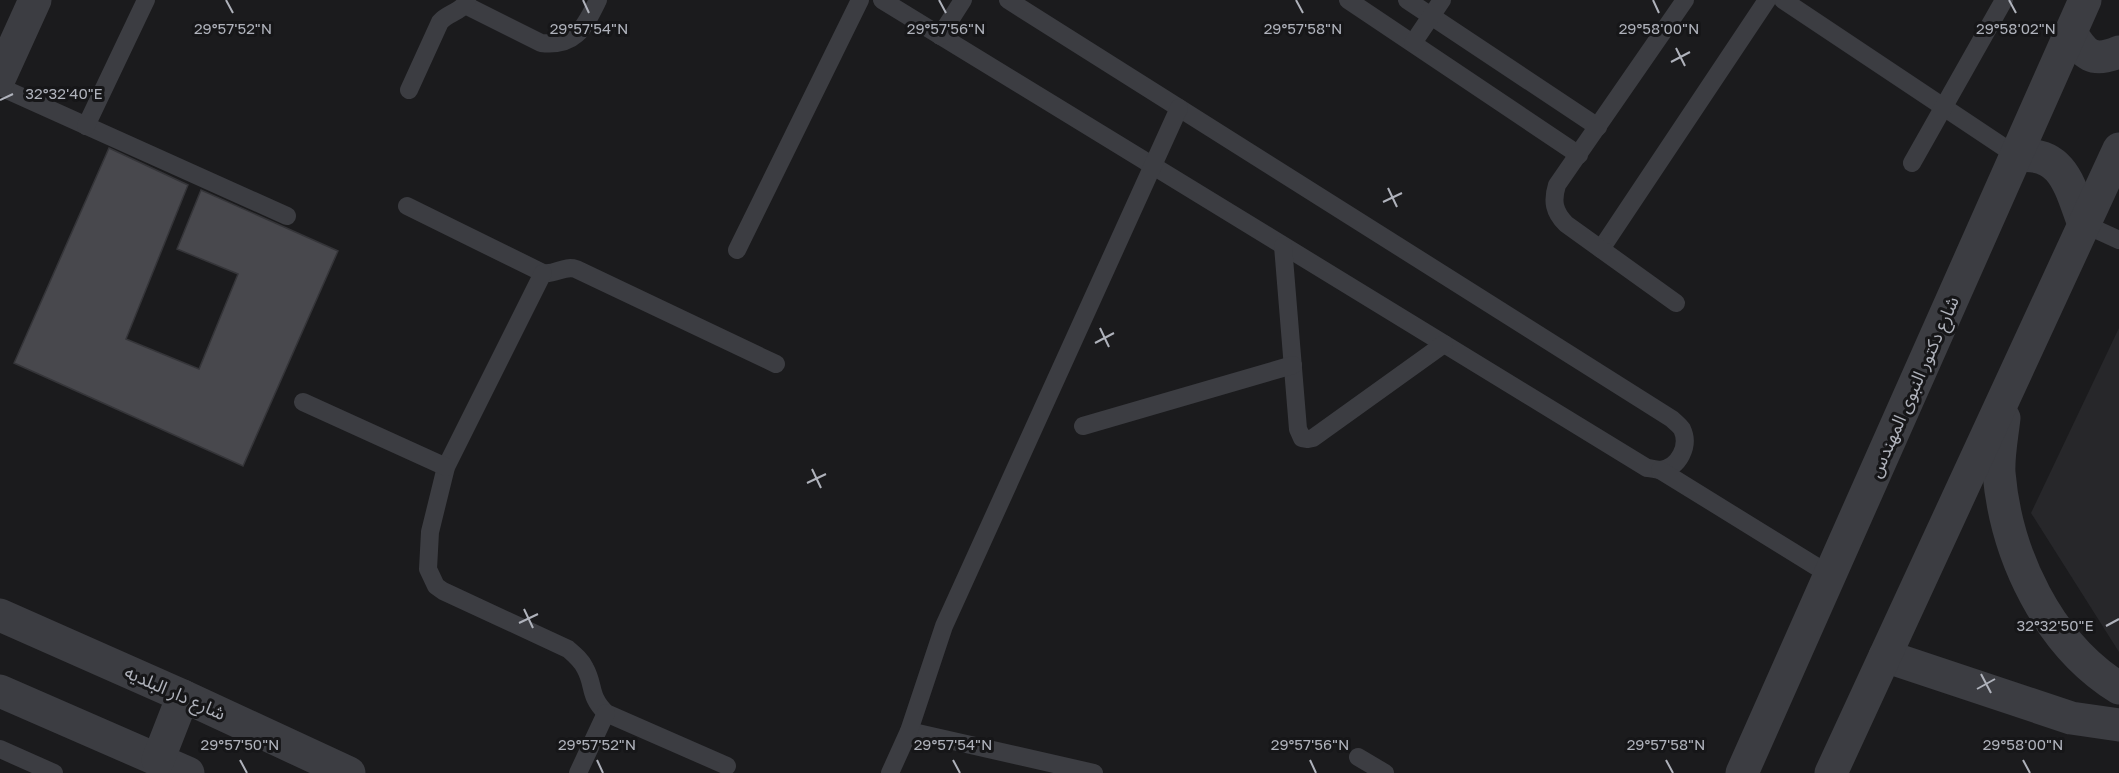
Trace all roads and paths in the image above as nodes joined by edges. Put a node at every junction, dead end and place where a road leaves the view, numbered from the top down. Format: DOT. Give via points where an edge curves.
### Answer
graph roads {
  1 [pos="35,0"];
  2 [pos="146,0"];
  3 [pos="598,0"];
  4 [pos="860,0"];
  5 [pos="882,0"];
  6 [pos="963,0"];
  7 [pos="1008,0"];
  8 [pos="1348,0"];
  9 [pos="1407,0"];
  10 [pos="1442,0"];
  11 [pos="1685,0"];
  12 [pos="1767,0"];
  13 [pos="2004,0"];
  14 [pos="466,3"];
  15 [pos="1795,3"];
  16 [pos="2078,10"];
  17 [pos="1431,16"];
  18 [pos="940,36"];
  19 [pos="1413,43"];
  20 [pos="2119,52"];
  21 [pos="0,77"];
  22 [pos="0,87"];
  23 [pos="409,90"];
  24 [pos="1944,107"];
  25 [pos="1179,108"];
  26 [pos="86,126"];
  27 [pos="1598,127"];
  28 [pos="2119,149"];
  29 [pos="1579,155"];
  30 [pos="2017,156"];
  31 [pos="1912,163"];
  32 [pos="1153,165"];
  33 [pos="407,206"];
  34 [pos="287,216"];
  35 [pos="2084,224"];
  36 [pos="2119,240"];
  37 [pos="1283,246"];
  38 [pos="1601,249"];
  39 [pos="737,250"];
  40 [pos="543,273"];
  41 [pos="1676,303"];
  42 [pos="1444,344"];
  43 [pos="776,364"];
  44 [pos="1293,364"];
  45 [pos="2006,395"];
  46 [pos="303,402"];
  47 [pos="1083,426"];
  48 [pos="446,467"];
  49 [pos="1660,470"];
  50 [pos="1830,576"];
  51 [pos="0,615"];
  52 [pos="1885,656"];
  53 [pos="2119,688"];
  54 [pos="0,691"];
  55 [pos="183,696"];
  56 [pos="606,713"];
  57 [pos="2119,725"];
  58 [pos="909,731"];
  59 [pos="0,749"];
  60 [pos="1358,756"];
  61 [pos="158,760"];
  62 [pos="727,766"];
  63 [pos="1040,767"];
  64 [pos="54,773"];
  65 [pos="188,773"];
  66 [pos="349,773"];
  67 [pos="578,773"];
  68 [pos="890,773"];
  69 [pos="1094,773"];
  70 [pos="1385,773"];
  71 [pos="1742,773"];
  72 [pos="1831,773"];
  1 -- 21 [label="street"];
  2 -- 26 [label="lane"];
  3 -- 14 [label="lane" via="578,34 554,44 542,43"];
  4 -- 39 [label="lane"];
  5 -- 18 [label="lane"];
  6 -- 18 [label="lane"];
  7 -- 25 [label="lane"];
  8 -- 19 [label="lane"];
  9 -- 17 [label="lane"];
  10 -- 17 [label="lane"];
  11 -- 27 [label="lane"];
  12 -- 38 [label="lane"];
  13 -- 24 [label="lane"];
  14 -- 23 [label="lane" via="440,22"];
  15 -- 24 [label="lane"];
  16 -- 20 [label="street" via="2080,48 2105,58"];
  16 -- 30 [label="street, شارع دكتور النبوى المهندس"];
  17 -- 19 [label="lane"];
  17 -- 27 [label="lane"];
  18 -- 32 [label="lane"];
  19 -- 29 [label="lane"];
  22 -- 26 [label="lane"];
  24 -- 30 [label="lane"];
  24 -- 31 [label="lane"];
  25 -- 32 [label="lane"];
  25 -- 49 [label="lane" via="1672,419 1682,429 1682,456 1672,466"];
  26 -- 34 [label="lane"];
  27 -- 29 [label="lane"];
  28 -- 35 [label="street"];
  29 -- 38 [label="lane" via="1557,185 1554,206 1566,224"];
  30 -- 35 [label="street" via="2047,158 2059,168"];
  30 -- 50 [label="street, شارع دكتور النبوى المهندس"];
  32 -- 37 [label="lane"];
  32 -- 58 [label="lane" via="944,626"];
  33 -- 40 [label="lane"];
  35 -- 36 [label="lane"];
  35 -- 45 [label="street"];
  37 -- 42 [label="lane"];
  37 -- 44 [label="lane"];
  38 -- 41 [label="lane"];
  40 -- 43 [label="lane" via="576,269"];
  40 -- 48 [label="lane"];
  42 -- 44 [label="lane" via="1308,440 1302,438 1298,429"];
  42 -- 49 [label="lane" via="1647,468"];
  44 -- 47 [label="lane"];
  45 -- 52 [label="street"];
  45 -- 53 [label="street" via="1999,472 2009,529 2029,583 2059,632 2097,675"];
  46 -- 48 [label="lane"];
  48 -- 56 [label="lane" via="430,532 430,579 443,591 568,649 579,658 597,705"];
  49 -- 50 [label="lane"];
  50 -- 71 [label="street, شارع دكتور النبوى المهندس"];
  51 -- 55 [label="street, شارع دار البلديه"];
  52 -- 57 [label="street" via="2071,718"];
  52 -- 72 [label="street"];
  54 -- 61 [label="street"];
  55 -- 61 [label="street"];
  55 -- 66 [label="street, شارع دار البلديه"];
  56 -- 62 [label="lane"];
  56 -- 67 [label="lane"];
  58 -- 63 [label="lane"];
  58 -- 68 [label="lane"];
  59 -- 64 [label="lane"];
  60 -- 70 [label="lane"];
  61 -- 65 [label="street"];
  63 -- 69 [label="lane"];
}
